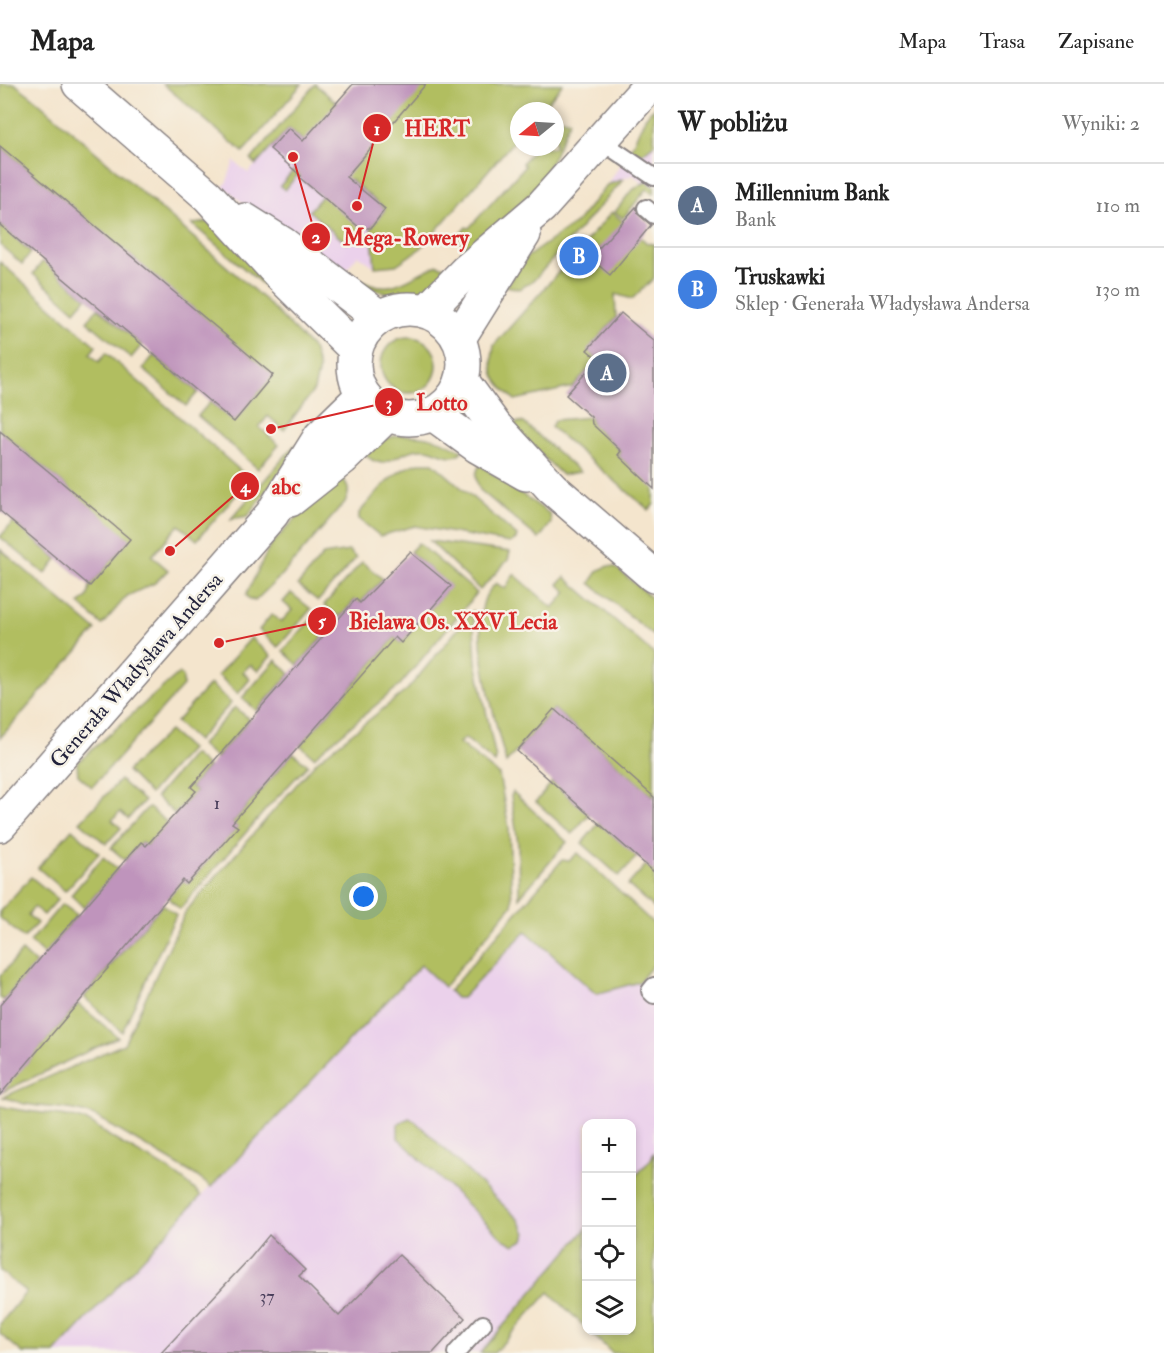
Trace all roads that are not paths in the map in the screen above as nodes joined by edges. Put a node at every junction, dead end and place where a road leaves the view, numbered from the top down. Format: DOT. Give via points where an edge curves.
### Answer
graph roads {
  1 [pos="80,84"];
  2 [pos="651,84"];
  3 [pos="601,141"];
  4 [pos="654,177"];
  5 [pos="208,196"];
  6 [pos="541,207"];
  7 [pos="427,311"];
  8 [pos="379,317"];
  9 [pos="459,338"];
  10 [pos="355,349"];
  11 [pos="462,381"];
  12 [pos="375,405"];
  13 [pos="434,414"];
  14 [pos="552,488"];
  15 [pos="654,576"];
  16 [pos="0,825"];
  17 [pos="483,1324"];
  18 [pos="456,1353"];
  1 -- 5 [label="street"];
  2 -- 3 [label="street"];
  3 -- 4 [label="lane"];
  3 -- 6 [label="street"];
  5 -- 8 [label="street" via="283,244"];
  5 -- 10 [label="street"];
  6 -- 7 [label="street" via="466,271"];
  6 -- 9 [label="street"];
  7 -- 8 [label="street" via="402,308"];
  7 -- 9 [label="street" via="440,317"];
  8 -- 10 [label="street" via="368,326"];
  9 -- 11 [label="street" via="465,366"];
  10 -- 12 [label="street" via="356,381"];
  11 -- 13 [label="street" via="456,394"];
  11 -- 14 [label="street" via="495,426"];
  12 -- 13 [label="street" via="403,419"];
  12 -- 16 [label="street, Generała Władysława Andersa" via="320,437 272,514"];
  13 -- 14 [label="street" via="477,446"];
  14 -- 15 [label="street"];
  17 -- 18 [label="lane"];
}
